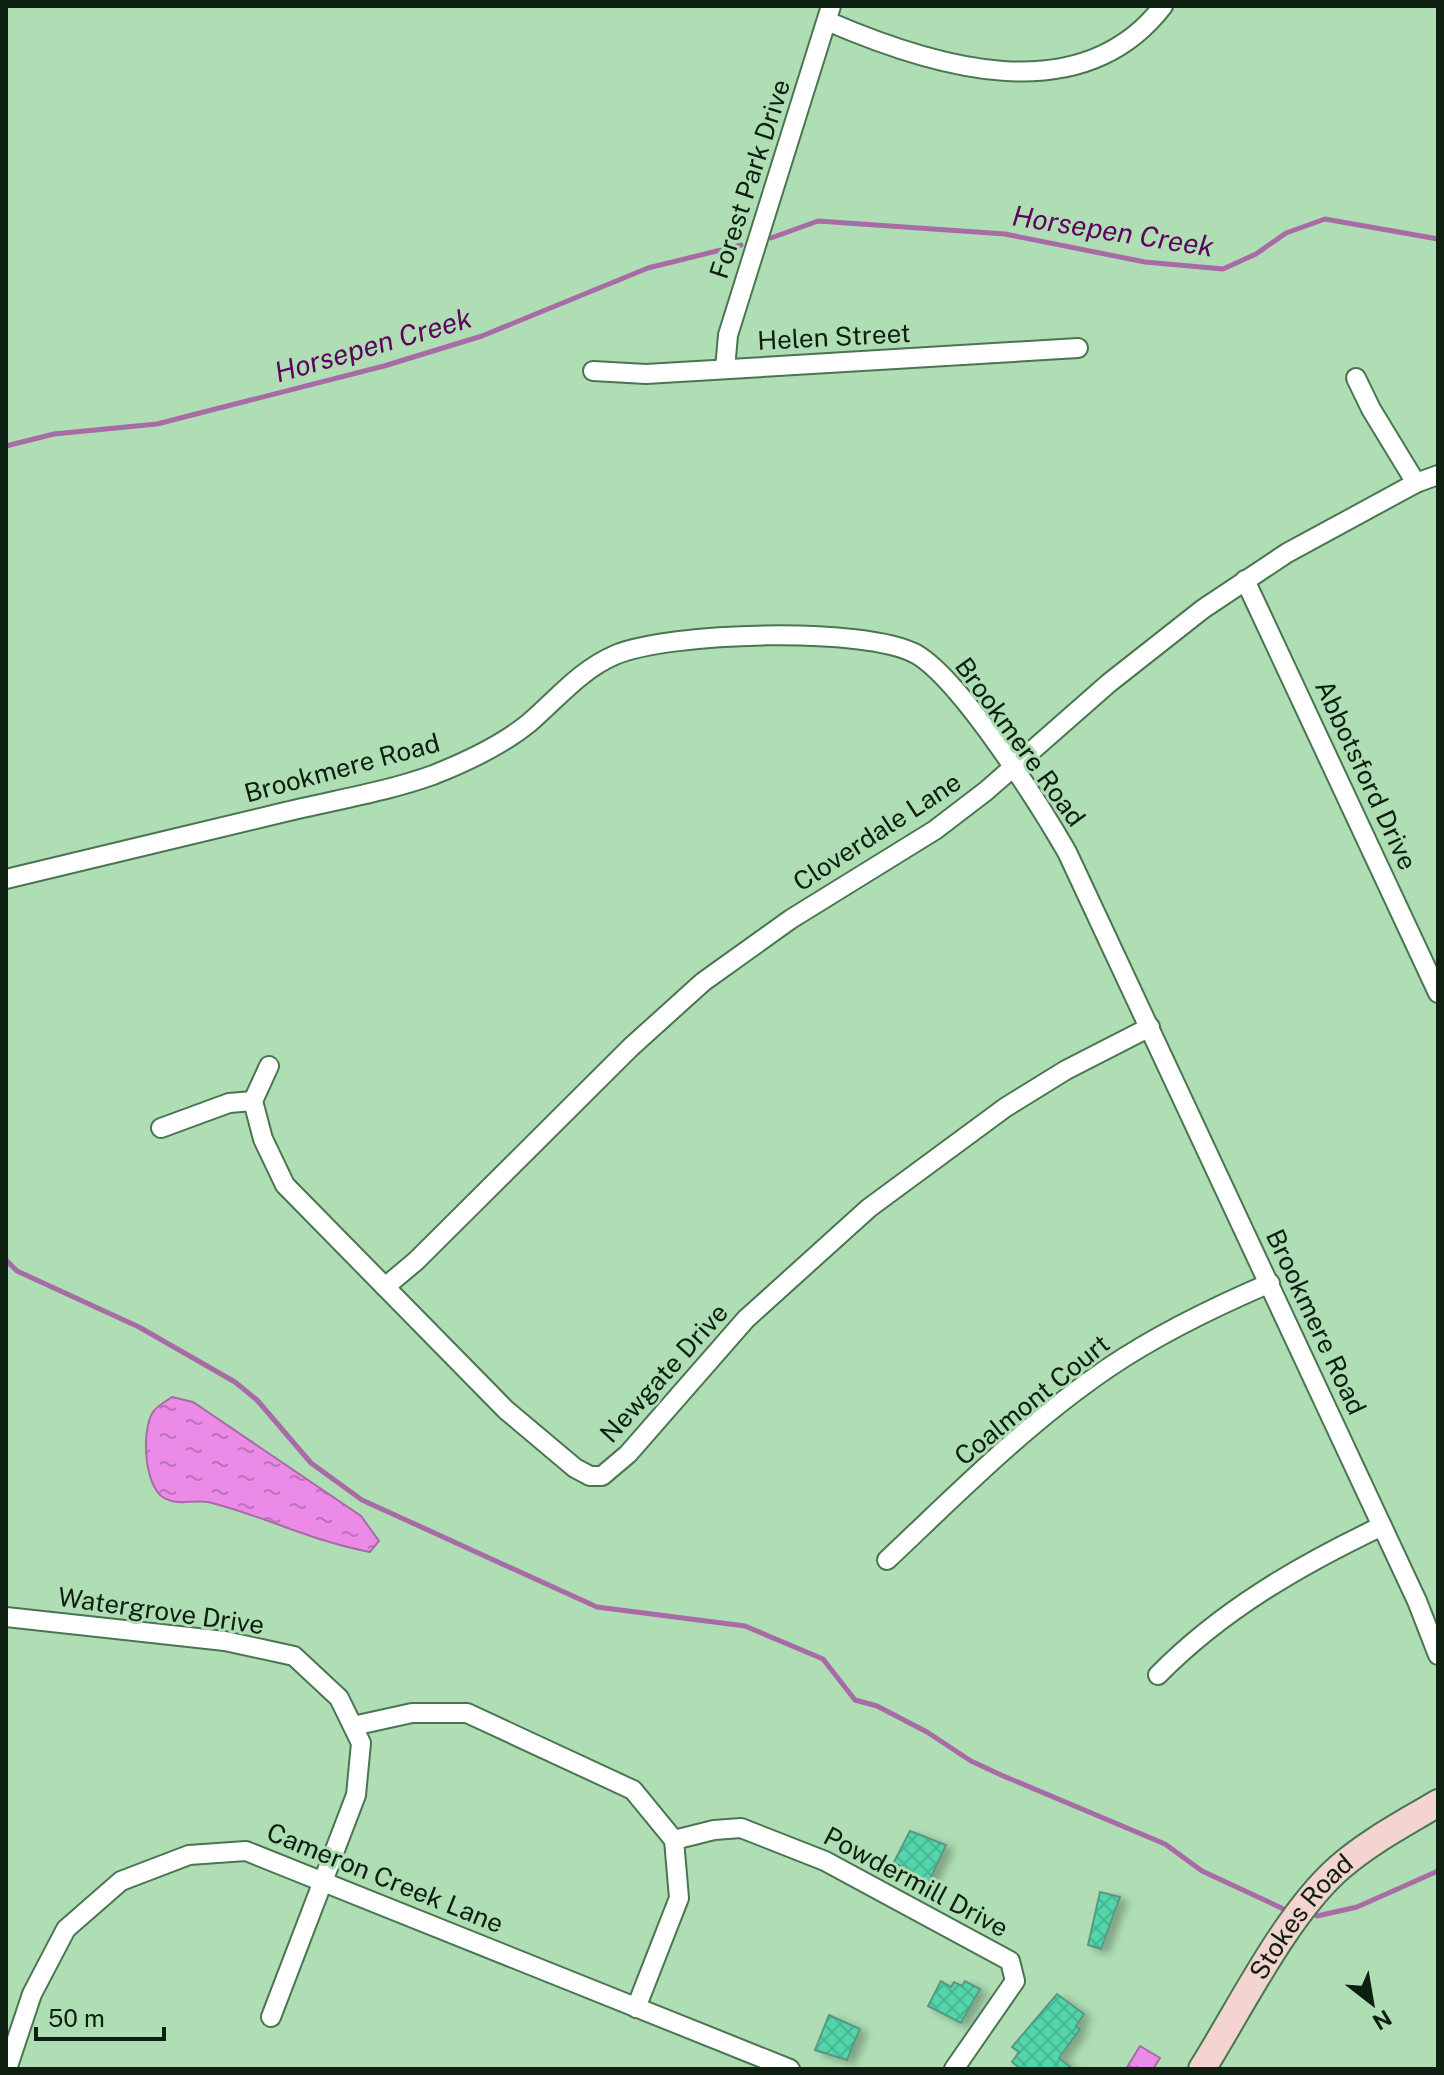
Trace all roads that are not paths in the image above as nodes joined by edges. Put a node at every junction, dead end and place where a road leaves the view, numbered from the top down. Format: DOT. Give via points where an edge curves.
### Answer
graph roads {
  1 [pos="1163,6"];
  2 [pos="829,13"];
  3 [pos="1078,348"];
  4 [pos="725,369"];
  5 [pos="593,371"];
  6 [pos="1356,378"];
  7 [pos="1438,475"];
  8 [pos="1416,483"];
  9 [pos="1245,580"];
  10 [pos="1012,767"];
  11 [pos="6,879"];
  12 [pos="1438,993"];
  13 [pos="1150,1027"];
  14 [pos="269,1066"];
  15 [pos="253,1101"];
  16 [pos="161,1128"];
  17 [pos="1270,1283"];
  18 [pos="385,1287"];
  19 [pos="1382,1526"];
  20 [pos="887,1560"];
  21 [pos="6,1617"];
  22 [pos="1438,1655"];
  23 [pos="1158,1675"];
  24 [pos="353,1726"];
  25 [pos="1438,1803"];
  26 [pos="674,1840"];
  27 [pos="321,1879"];
  28 [pos="636,2008"];
  29 [pos="271,2017"];
  30 [pos="7,2069"];
  31 [pos="790,2069"];
  32 [pos="954,2069"];
  33 [pos="1202,2069"];
  1 -- 2 [label="street" via="1141,31 1111,51 1043,71 1004,72 967,67 866,37"];
  2 -- 4 [label="street, Forest Park Drive" via="728,335"];
  3 -- 4 [label="street, Helen Street"];
  4 -- 5 [label="street, Helen Street"];
  6 -- 8 [label="street"];
  7 -- 8 [label="street, Cloverdale Lane"];
  8 -- 9 [label="street, Cloverdale Lane"];
  9 -- 10 [label="street, Cloverdale Lane" via="1148,651"];
  9 -- 12 [label="street, Abbotsford Drive"];
  10 -- 11 [label="street, Brookmere Road" via="940,675 905,650 809,638 685,638 613,656 588,670 502,742 432,775"];
  10 -- 13 [label="street, Brookmere Road" via="1067,852"];
  10 -- 18 [label="street, Cloverdale Lane" via="935,830 791,919 703,982"];
  13 -- 17 [label="street, Brookmere Road"];
  13 -- 18 [label="street, Newgate Drive" via="1006,1107 869,1208 746,1319 628,1454 602,1476 575,1468 506,1410"];
  14 -- 15 [label="street"];
  15 -- 16 [label="street" via="229,1103"];
  15 -- 18 [label="street, Newgate Drive" via="263,1139 285,1185"];
  17 -- 19 [label="street, Brookmere Road"];
  17 -- 20 [label="street, Coalmont Court" via="1142,1346 1088,1382 1002,1452"];
  19 -- 22 [label="street, Brookmere Road"];
  19 -- 23 [label="street" via="1239,1606"];
  21 -- 24 [label="street, Watergrove Drive" via="225,1641 294,1656 339,1698"];
  24 -- 26 [label="street" via="412,1713 467,1713 633,1790"];
  24 -- 27 [label="street, Watergrove Drive" via="361,1743 356,1795"];
  25 -- 33 [label="street, Stokes Road" via="1368,1845 1326,1880"];
  26 -- 28 [label="street" via="679,1898"];
  26 -- 32 [label="street, Powdermill Drive" via="741,1828 825,1861 1010,1961 1015,1981"];
  27 -- 28 [label="street, Cameron Creek Lane"];
  27 -- 29 [label="street, Watergrove Drive"];
  27 -- 30 [label="street, Cameron Creek Lane" via="246,1851 189,1855 121,1881 66,1929 32,1994"];
  28 -- 31 [label="street, Cameron Creek Lane"];
}
